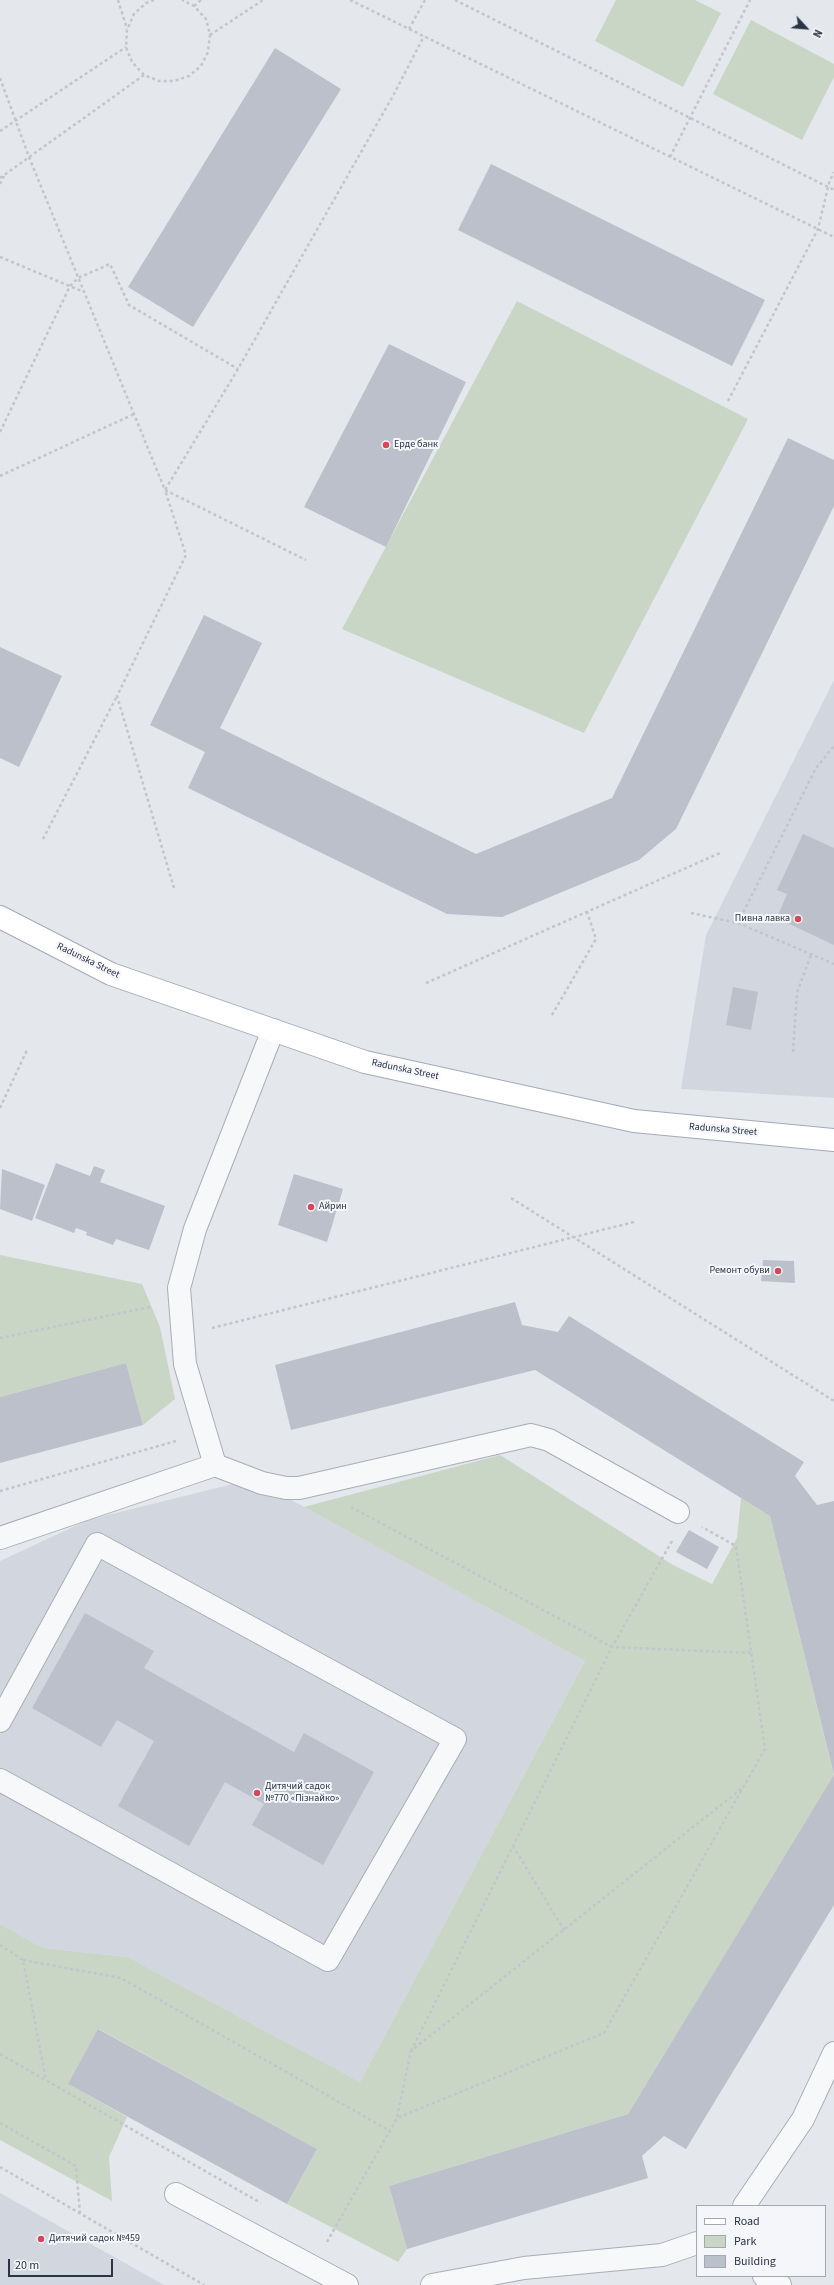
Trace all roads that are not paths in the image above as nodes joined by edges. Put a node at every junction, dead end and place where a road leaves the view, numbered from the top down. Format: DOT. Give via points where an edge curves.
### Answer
graph roads {
  1 [pos="0,916"];
  2 [pos="273,1030"];
  3 [pos="834,1140"];
  4 [pos="215,1465"];
  5 [pos="682,1515"];
  6 [pos="0,1538"];
  7 [pos="0,1721"];
  8 [pos="0,1780"];
  9 [pos="834,2053"];
  10 [pos="176,2194"];
  11 [pos="745,2205"];
  12 [pos="696,2243"];
  13 [pos="766,2277"];
  14 [pos="347,2285"];
  15 [pos="432,2285"];
  16 [pos="780,2285"];
  1 -- 2 [label="main road, Radunska Street" via="111,974"];
  2 -- 3 [label="main road, Radunska Street" via="365,1062 634,1120"];
  2 -- 4 [label="lane" via="195,1229 179,1288 185,1364"];
  4 -- 5 [label="lane" via="286,1488 531,1436 549,1440"];
  4 -- 6 [label="lane"];
  7 -- 8 [label="lane" via="97,1544 455,1739 328,1960"];
  9 -- 11 [label="lane" via="804,2119"];
  10 -- 14 [label="lane"];
  12 -- 15 [label="lane" via="662,2255 524,2268"];
  13 -- 16 [label="lane"];
}
